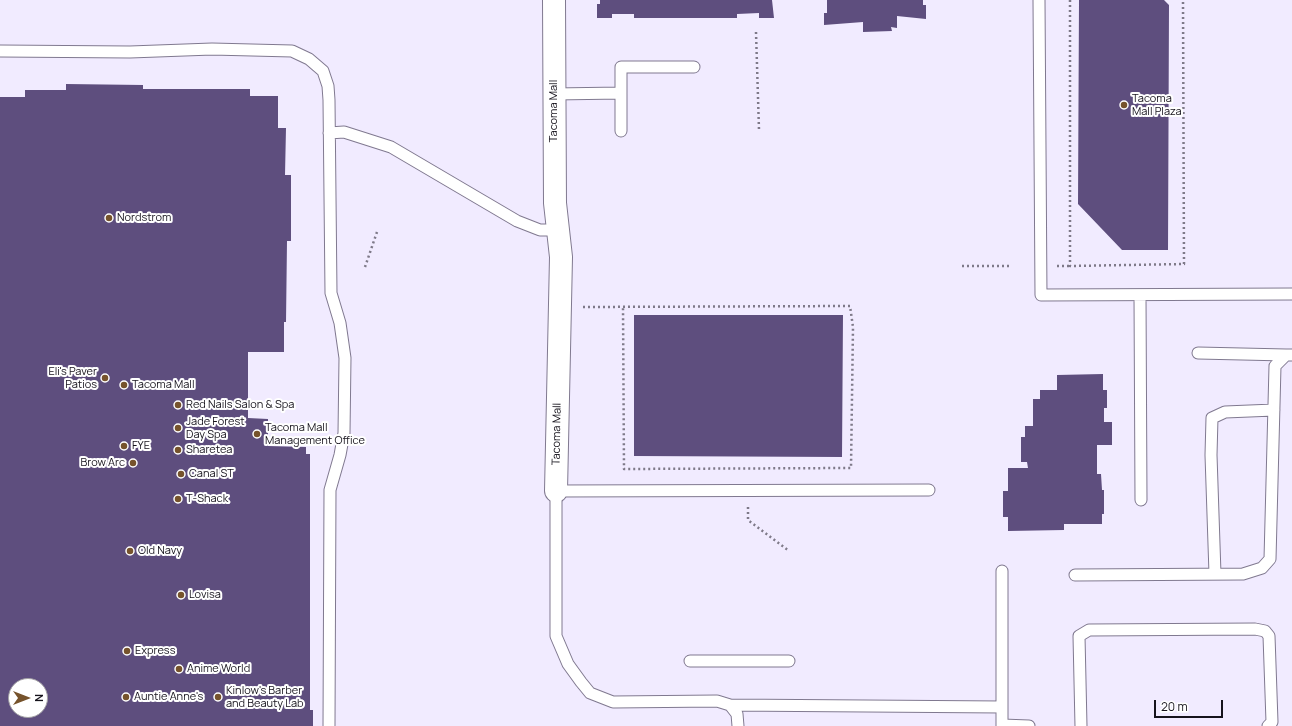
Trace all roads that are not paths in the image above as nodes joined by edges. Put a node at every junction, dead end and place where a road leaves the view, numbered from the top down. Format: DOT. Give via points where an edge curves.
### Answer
graph roads {
  1 [pos="554,0"];
  2 [pos="1039,0"];
  3 [pos="0,51"];
  4 [pos="694,67"];
  5 [pos="621,93"];
  6 [pos="554,94"];
  7 [pos="621,130"];
  8 [pos="329,133"];
  9 [pos="557,230"];
  10 [pos="1292,294"];
  11 [pos="1140,295"];
  12 [pos="1198,353"];
  13 [pos="1289,355"];
  14 [pos="1274,410"];
  15 [pos="929,490"];
  16 [pos="556,492"];
  17 [pos="1142,500"];
  18 [pos="1002,571"];
  19 [pos="1215,574"];
  20 [pos="1075,575"];
  21 [pos="789,660"];
  22 [pos="690,661"];
  23 [pos="730,705"];
  24 [pos="1002,707"];
  25 [pos="329,726"];
  26 [pos="738,726"];
  27 [pos="1002,726"];
  28 [pos="1029,726"];
  29 [pos="1081,726"];
  30 [pos="1268,726"];
  1 -- 6 [label="street, Tacoma Mall"];
  2 -- 11 [label="lane" via="1041,295"];
  3 -- 8 [label="lane" via="292,51 309,59 322,72 328,86"];
  4 -- 5 [label="lane" via="621,67"];
  5 -- 6 [label="lane"];
  5 -- 7 [label="lane"];
  6 -- 9 [label="street, Tacoma Mall"];
  8 -- 9 [label="lane" via="344,132 391,147 517,221 540,230"];
  8 -- 25 [label="lane" via="331,293 340,323 345,358 344,433 330,490"];
  9 -- 16 [label="street, Tacoma Mall" via="561,256"];
  10 -- 11 [label="lane"];
  11 -- 17 [label="lane"];
  12 -- 13 [label="lane"];
  13 -- 14 [label="lane" via="1275,366"];
  14 -- 19 [label="lane" via="1270,559 1262,568 1243,574"];
  14 -- 19 [label="lane" via="1225,412 1212,418"];
  15 -- 16 [label="lane"];
  16 -- 23 [label="lane, Tacoma Mall" via="556,636 568,664 590,693 613,702 717,701"];
  18 -- 24 [label="lane"];
  19 -- 20 [label="lane"];
  21 -- 22 [label="lane"];
  23 -- 24 [label="lane, Tacoma Mall"];
  23 -- 26 [label="lane" via="737,714"];
  24 -- 27 [label="lane"];
  27 -- 28 [label="lane"];
  29 -- 30 [label="lane" via="1079,636 1088,630 1255,629 1265,631 1269,636 1272,722"];
}
